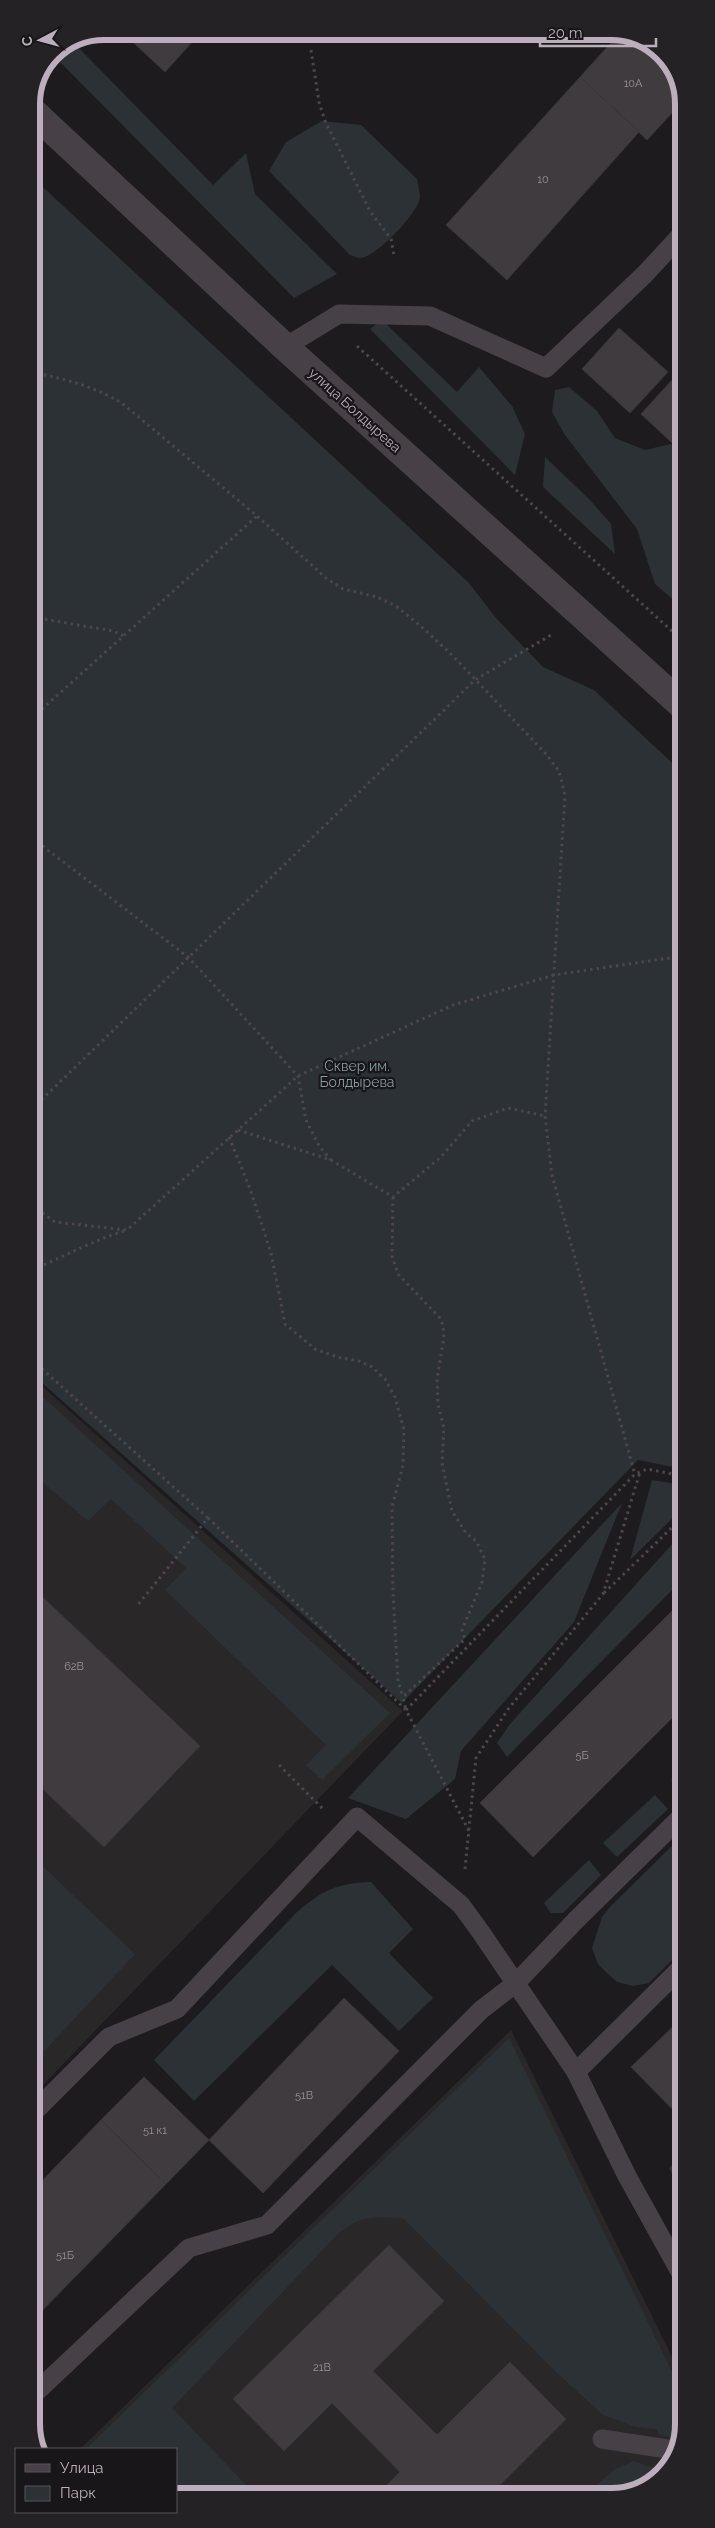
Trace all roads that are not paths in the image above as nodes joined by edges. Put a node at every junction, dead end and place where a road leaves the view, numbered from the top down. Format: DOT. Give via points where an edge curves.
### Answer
graph roads {
  1 [pos="40,118"];
  2 [pos="675,242"];
  3 [pos="285,347"];
  4 [pos="675,699"];
  5 [pos="675,1822"];
  6 [pos="675,1975"];
  7 [pos="516,1983"];
  8 [pos="576,2072"];
  9 [pos="40,2106"];
  10 [pos="675,2263"];
  11 [pos="40,2388"];
  12 [pos="602,2439"];
  13 [pos="670,2449"];
  1 -- 3 [label="street, улица Болдырева"];
  2 -- 3 [label="lane" via="546,368 430,316 339,314"];
  3 -- 4 [label="street, улица Болдырева"];
  5 -- 7 [label="lane"];
  6 -- 8 [label="lane"];
  7 -- 8 [label="lane"];
  7 -- 9 [label="lane" via="461,1905 357,1817 177,2009 109,2037"];
  7 -- 11 [label="lane" via="481,2010 266,2225 189,2248"];
  8 -- 10 [label="lane" via="627,2176"];
  12 -- 13 [label="lane"];
}
